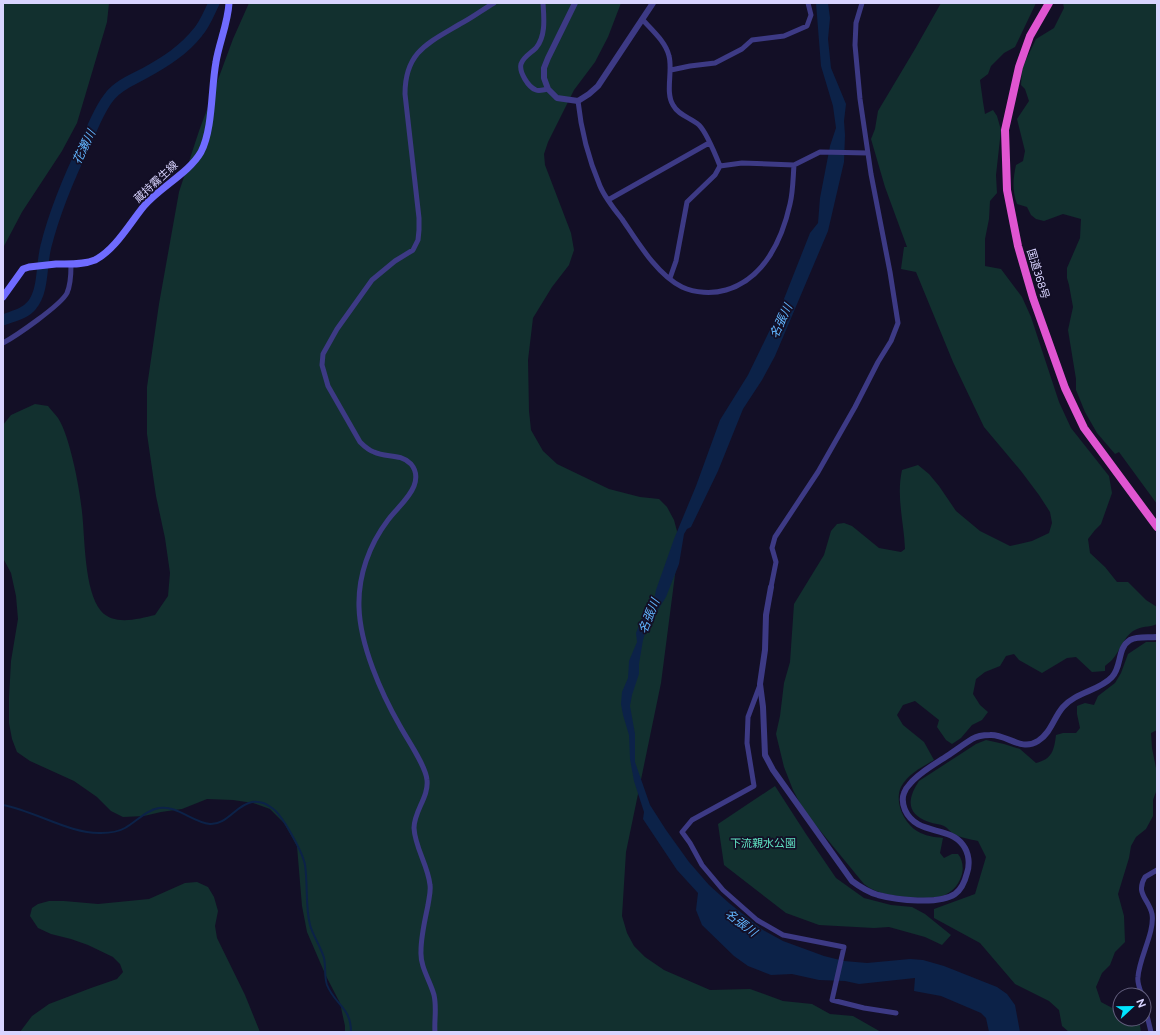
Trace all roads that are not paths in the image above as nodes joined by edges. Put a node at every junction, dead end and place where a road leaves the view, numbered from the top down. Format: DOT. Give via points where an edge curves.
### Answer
graph roads {
  1 [pos="228,3"];
  2 [pos="494,3"];
  3 [pos="543,3"];
  4 [pos="575,3"];
  5 [pos="653,3"];
  6 [pos="808,3"];
  7 [pos="862,3"];
  8 [pos="1049,3"];
  9 [pos="642,19"];
  10 [pos="671,70"];
  11 [pos="548,89"];
  12 [pos="578,101"];
  13 [pos="709,143"];
  14 [pos="868,153"];
  15 [pos="794,165"];
  16 [pos="720,166"];
  17 [pos="608,200"];
  18 [pos="71,265"];
  19 [pos="670,278"];
  20 [pos="3,297"];
  21 [pos="3,343"];
  22 [pos="1157,527"];
  23 [pos="771,587"];
  24 [pos="1157,637"];
  25 [pos="760,684"];
  26 [pos="1157,870"];
  27 [pos="1140,987"];
  28 [pos="896,1013"];
  29 [pos="436,1032"];
  1 -- 18 [label="main road, 蔵持霧生線" via="226,23 216,62 206,137 201,152 150,200 105,253 94,260"];
  2 -- 29 [label="street" via="418,52 407,70 405,94 418,240 412,250 372,280 328,342 322,365 328,386 360,442 374,452 399,456 413,467 416,473 411,492 387,521 368,555 359,587 359,608 361,629 379,684 427,779 426,793 414,826 416,841 428,872 431,888 421,951 422,963 436,1004"];
  3 -- 11 [label="street" via="545,23 542,36 521,64 522,72 532,88"];
  4 -- 11 [label="street" via="544,68"];
  5 -- 9 [label="street"];
  6 -- 10 [label="street" via="811,15 807,26 784,36 752,40 742,49 715,63"];
  7 -- 14 [label="street" via="856,23 855,45"];
  8 -- 22 [label="highway, 国道368号" via="1030,36 1019,67 1005,130 1007,190 1018,246 1033,298 1065,388 1084,428"];
  9 -- 10 [label="street" via="663,43 669,55"];
  9 -- 12 [label="street" via="598,86"];
  10 -- 13 [label="street" via="672,104 680,114 699,126"];
  11 -- 12 [label="street" via="557,98"];
  12 -- 17 [label="street" via="580,121 593,168"];
  13 -- 16 [label="street"];
  13 -- 17 [label="street"];
  14 -- 15 [label="street" via="820,152"];
  14 -- 23 [label="street" via="898,323 818,472 775,537 772,548 776,562"];
  15 -- 16 [label="street" via="742,163"];
  15 -- 19 [label="street" via="790,204 785,223 772,253 753,276 736,287 718,292 699,292 682,287"];
  16 -- 19 [label="street" via="715,176 687,202 676,261"];
  17 -- 19 [label="street" via="650,260"];
  18 -- 20 [label="main road, 蔵持霧生線" via="57,264 22,269"];
  18 -- 21 [label="street" via="67,293 28,327"];
  23 -- 25 [label="street"];
  24 -- 25 [label="street" via="1141,637 1126,643 1113,677 1075,697 1063,707 1046,734 1037,742 1020,744 1008,738 992,735 973,738 908,785 903,805 907,814 921,826 958,840 963,844 969,857 968,872 960,889 951,896 940,899 921,901 878,895 852,881 765,756"];
  25 -- 28 [label="street" via="748,717 747,743 754,786 692,820 682,832 702,865 723,890 757,920 783,935 844,948 832,1000"];
  26 -- 27 [label="street" via="1145,877 1141,887 1152,913 1138,978"];
}
